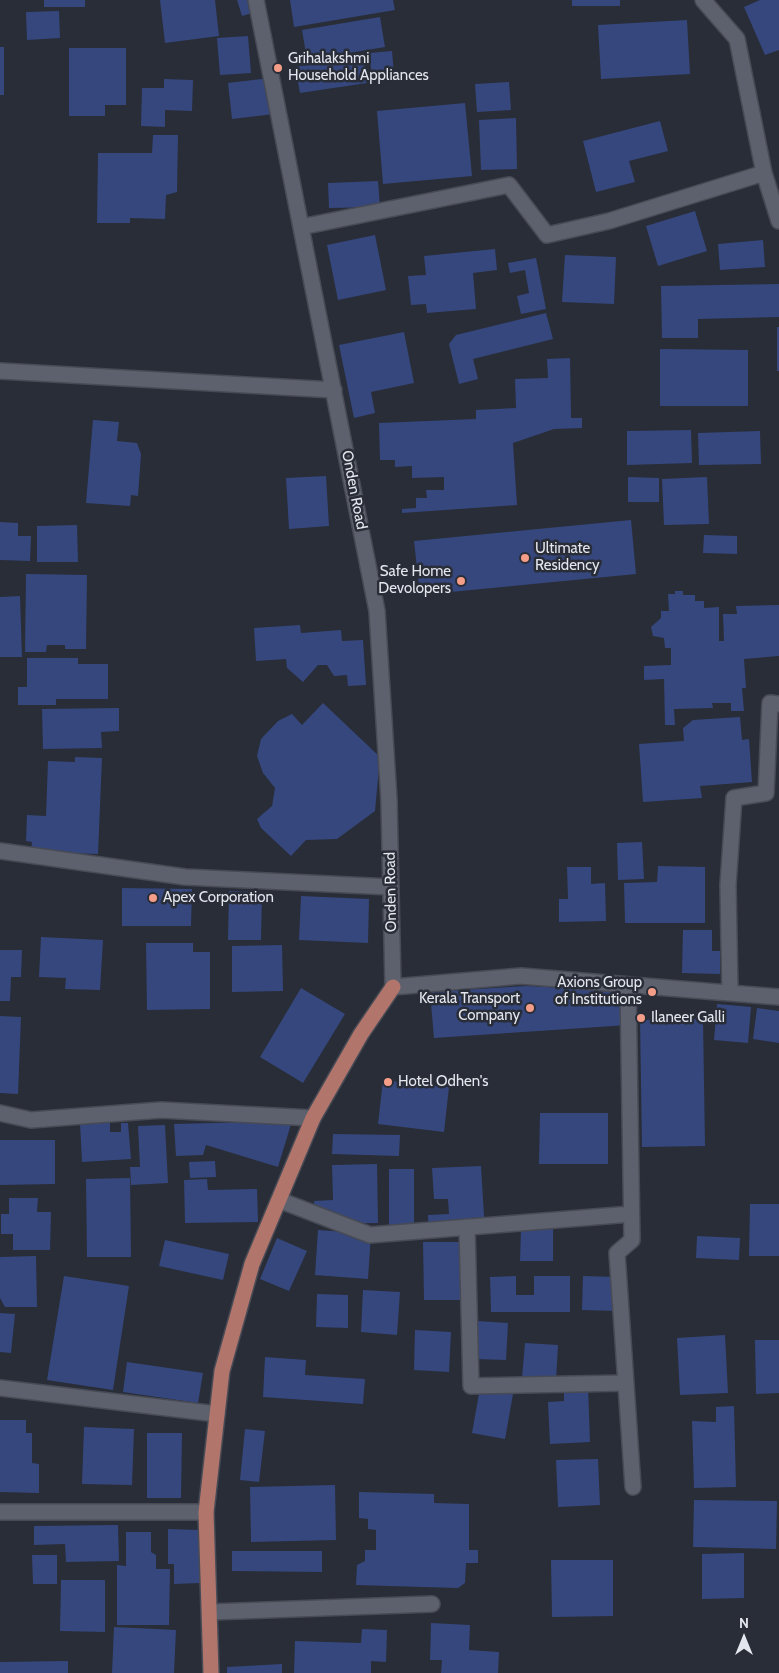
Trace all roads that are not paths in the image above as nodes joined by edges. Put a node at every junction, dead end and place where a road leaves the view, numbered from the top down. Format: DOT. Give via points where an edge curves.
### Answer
graph roads {
  1 [pos="256,0"];
  2 [pos="703,0"];
  3 [pos="764,172"];
  4 [pos="779,221"];
  5 [pos="301,227"];
  6 [pos="0,371"];
  7 [pos="334,390"];
  8 [pos="779,704"];
  9 [pos="0,851"];
  10 [pos="391,888"];
  11 [pos="628,985"];
  12 [pos="393,987"];
  13 [pos="730,993"];
  14 [pos="779,998"];
  15 [pos="0,1113"];
  16 [pos="313,1118"];
  17 [pos="279,1200"];
  18 [pos="631,1214"];
  19 [pos="467,1227"];
  20 [pos="626,1383"];
  21 [pos="0,1388"];
  22 [pos="218,1414"];
  23 [pos="633,1488"];
  24 [pos="0,1512"];
  25 [pos="206,1512"];
  26 [pos="432,1604"];
  27 [pos="211,1612"];
  28 [pos="212,1673"];
  1 -- 5 [label="street, Onden Road"];
  2 -- 3 [label="street" via="736,39"];
  3 -- 4 [label="street"];
  3 -- 5 [label="street" via="608,221 547,235 509,185"];
  5 -- 7 [label="street, Onden Road"];
  6 -- 7 [label="street"];
  7 -- 10 [label="street, Onden Road" via="377,611"];
  8 -- 13 [label="street" via="770,703 766,793 734,798 728,885"];
  9 -- 10 [label="street" via="185,877"];
  10 -- 12 [label="street, Onden Road"];
  11 -- 12 [label="street" via="521,976"];
  11 -- 13 [label="street"];
  11 -- 18 [label="street"];
  12 -- 16 [label="main road" via="361,1034"];
  13 -- 14 [label="street"];
  15 -- 16 [label="street" via="31,1120 161,1110"];
  16 -- 17 [label="main road"];
  17 -- 19 [label="street" via="370,1235"];
  17 -- 22 [label="main road" via="252,1264 222,1371"];
  18 -- 19 [label="street"];
  18 -- 20 [label="street" via="632,1240 617,1253"];
  19 -- 20 [label="street" via="471,1386"];
  20 -- 23 [label="street"];
  21 -- 22 [label="street"];
  22 -- 25 [label="main road"];
  24 -- 25 [label="street"];
  25 -- 27 [label="main road"];
  26 -- 27 [label="street"];
  27 -- 28 [label="main road"];
}
